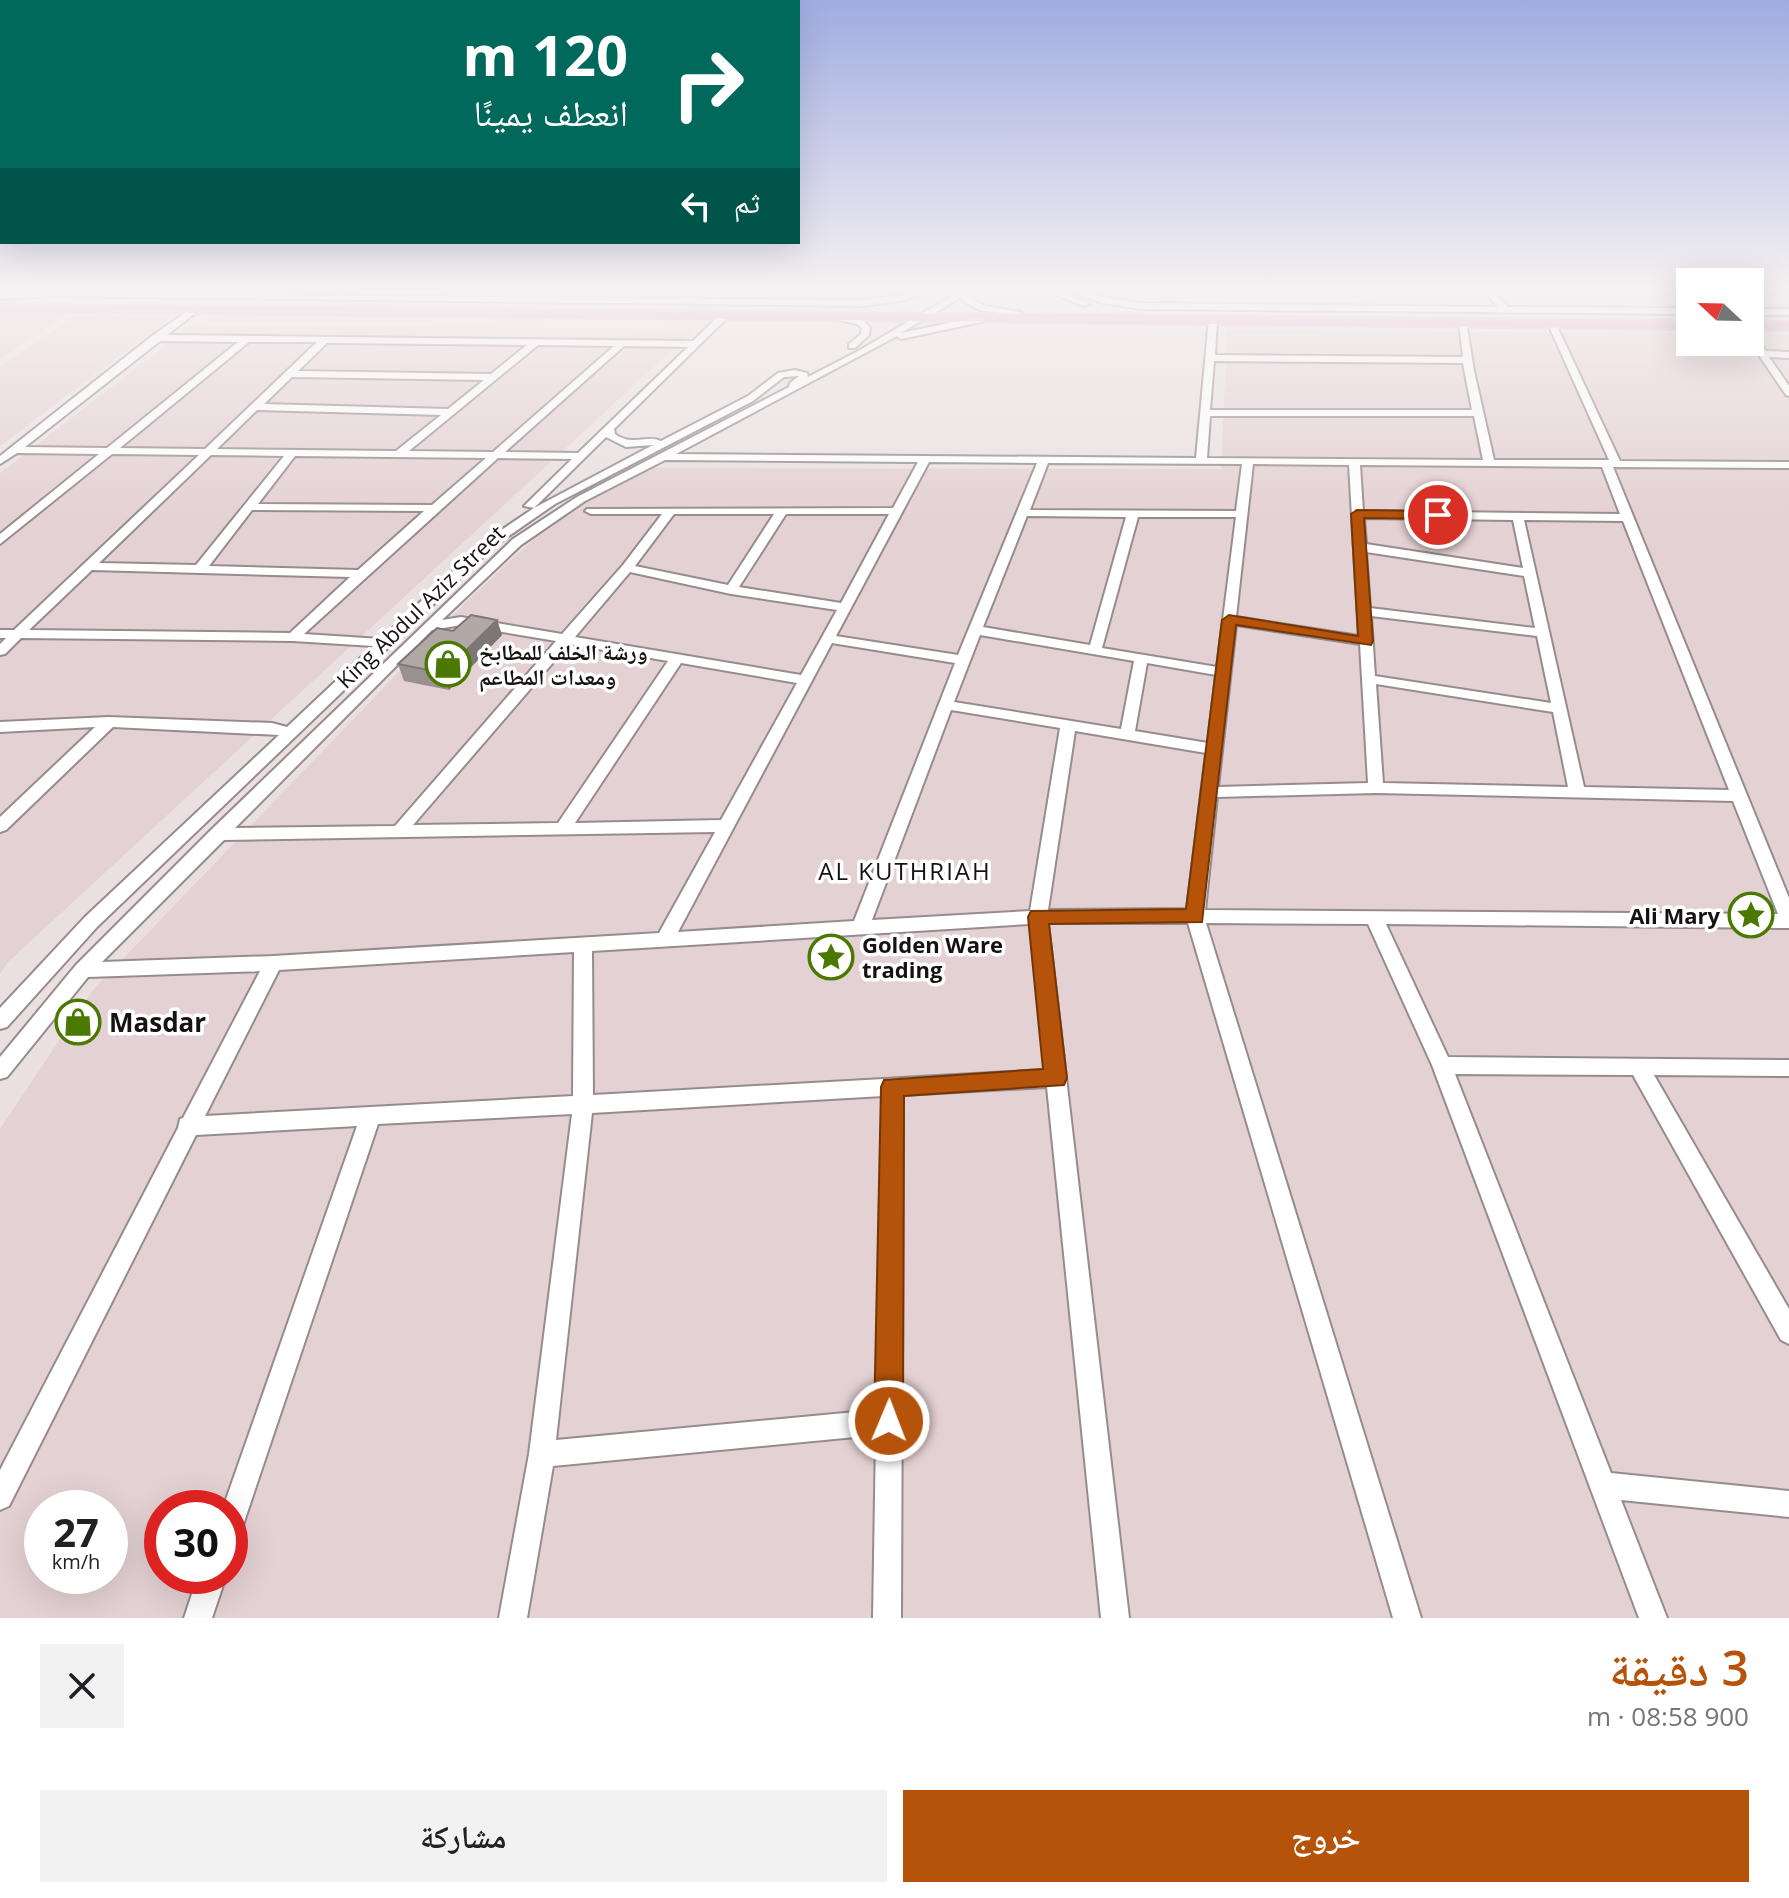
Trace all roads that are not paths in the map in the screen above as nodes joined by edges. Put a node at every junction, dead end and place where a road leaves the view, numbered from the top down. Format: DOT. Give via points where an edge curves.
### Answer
graph roads {
  1 [pos="117,369"];
  2 [pos="210,369"];
  3 [pos="296,369"];
  4 [pos="504,369"];
  5 [pos="594,369"];
  6 [pos="669,369"];
  7 [pos="811,369"];
  8 [pos="823,369"];
  9 [pos="1208,369"];
  10 [pos="1469,369"];
  11 [pos="1571,369"];
  12 [pos="1773,369"];
  13 [pos="800,373"];
  14 [pos="290,374"];
  15 [pos="494,377"];
  16 [pos="1789,393"];
  17 [pos="254,407"];
  18 [pos="451,412"];
  19 [pos="1205,413"];
  20 [pos="1480,413"];
  21 [pos="729,422"];
  22 [pos="609,426"];
  23 [pos="685,439"];
  24 [pos="14,450"];
  25 [pos="108,451"];
  26 [pos="206,452"];
  27 [pos="292,453"];
  28 [pos="399,454"];
  29 [pos="499,455"];
  30 [pos="580,456"];
  31 [pos="695,457"];
  32 [pos="658,459"];
  33 [pos="925,459"];
  34 [pos="1044,460"];
  35 [pos="0,461"];
  36 [pos="1201,461"];
  37 [pos="1248,461"];
  38 [pos="1354,462"];
  39 [pos="1489,463"];
  40 [pos="1611,464"];
  41 [pos="1789,465"];
  42 [pos="586,505"];
  43 [pos="249,507"];
  44 [pos="437,508"];
  45 [pos="783,510"];
  46 [pos="671,511"];
  47 [pos="896,511"];
  48 [pos="1022,513"];
  49 [pos="1133,514"];
  50 [pos="1242,514"];
  51 [pos="1357,514"];
  52 [pos="1518,517"];
  53 [pos="1628,518"];
  54 [pos="0,540"];
  55 [pos="489,544"];
  56 [pos="1359,547"];
  57 [pos="89,566"];
  58 [pos="627,568"];
  59 [pos="200,569"];
  60 [pos="1530,573"];
  61 [pos="360,574"];
  62 [pos="442,588"];
  63 [pos="731,590"];
  64 [pos="844,607"];
  65 [pos="1364,611"];
  66 [pos="1229,620"];
  67 [pos="426,628"];
  68 [pos="975,630"];
  69 [pos="19,633"];
  70 [pos="1543,633"];
  71 [pos="0,634"];
  72 [pos="293,637"];
  73 [pos="566,638"];
  74 [pos="826,638"];
  75 [pos="1366,641"];
  76 [pos="382,643"];
  77 [pos="1095,650"];
  78 [pos="0,651"];
  79 [pos="677,658"];
  80 [pos="1141,658"];
  81 [pos="963,660"];
  82 [pos="387,667"];
  83 [pos="1223,672"];
  84 [pos="1368,679"];
  85 [pos="804,680"];
  86 [pos="946,705"];
  87 [pos="1559,709"];
  88 [pos="109,722"];
  89 [pos="1068,725"];
  90 [pos="0,727"];
  91 [pos="289,733"];
  92 [pos="1127,735"];
  93 [pos="1214,749"];
  94 [pos="1376,788"];
  95 [pos="1209,792"];
  96 [pos="1577,793"];
  97 [pos="1740,796"];
  98 [pos="0,826"];
  99 [pos="725,826"];
  100 [pos="563,828"];
  101 [pos="400,830"];
  102 [pos="217,834"];
  103 [pos="1195,916"];
  104 [pos="1038,917"];
  105 [pos="1374,918"];
  106 [pos="1789,921"];
  107 [pos="860,928"];
  108 [pos="665,939"];
  109 [pos="583,944"];
  110 [pos="273,963"];
  111 [pos="83,970"];
  112 [pos="0,1021"];
  113 [pos="1442,1065"];
  114 [pos="1639,1067"];
  115 [pos="0,1071"];
  116 [pos="1787,1071"];
  117 [pos="1056,1078"];
  118 [pos="893,1087"];
  119 [pos="583,1104"];
  120 [pos="371,1116"];
  121 [pos="187,1126"];
  122 [pos="1789,1332"];
  123 [pos="889,1421"];
  124 [pos="542,1454"];
  125 [pos="1602,1485"];
  126 [pos="242,1490"];
  127 [pos="0,1497"];
  128 [pos="1789,1504"];
  129 [pos="206,1594"];
  130 [pos="198,1618"];
  131 [pos="513,1618"];
  132 [pos="887,1618"];
  133 [pos="1115,1618"];
  134 [pos="1407,1618"];
  135 [pos="1653,1618"];
  1 -- 24 [label="street"];
  2 -- 25 [label="street"];
  3 -- 14 [label="street"];
  4 -- 15 [label="street"];
  5 -- 29 [label="street"];
  6 -- 22 [label="street"];
  7 -- 13 [label="street, King Abdul Aziz Street"];
  8 -- 21 [label="street, King Abdul Aziz Street"];
  9 -- 19 [label="street"];
  10 -- 20 [label="street"];
  11 -- 40 [label="street"];
  12 -- 16 [label="street"];
  13 -- 21 [label="street" via="802,380"];
  13 -- 23 [label="street, King Abdul Aziz Street"];
  14 -- 15 [label="street"];
  14 -- 17 [label="street"];
  15 -- 18 [label="street"];
  17 -- 18 [label="street"];
  17 -- 26 [label="street"];
  18 -- 28 [label="street"];
  19 -- 20 [label="street"];
  19 -- 36 [label="street"];
  20 -- 39 [label="street"];
  21 -- 23 [label="street, King Abdul Aziz Street"];
  22 -- 23 [label="street" via="612,438 629,444"];
  22 -- 30 [label="street"];
  23 -- 31 [label="street" via="682,453"];
  23 -- 32 [label="street, King Abdul Aziz Street"];
  23 -- 55 [label="street, King Abdul Aziz Street" via="551,502"];
  24 -- 25 [label="street"];
  24 -- 35 [label="street"];
  25 -- 26 [label="street"];
  25 -- 54 [label="street"];
  26 -- 27 [label="street"];
  26 -- 57 [label="street"];
  27 -- 28 [label="street"];
  27 -- 43 [label="street"];
  28 -- 29 [label="street"];
  29 -- 30 [label="street"];
  29 -- 44 [label="street"];
  30 -- 55 [label="street"];
  31 -- 32 [label="street"];
  31 -- 33 [label="street"];
  32 -- 42 [label="street, King Abdul Aziz Street"];
  33 -- 34 [label="street"];
  33 -- 47 [label="street"];
  34 -- 36 [label="street"];
  34 -- 48 [label="street"];
  36 -- 37 [label="street"];
  37 -- 38 [label="street"];
  37 -- 50 [label="street"];
  38 -- 39 [label="street"];
  38 -- 51 [label="street"];
  39 -- 40 [label="street"];
  40 -- 41 [label="street"];
  40 -- 53 [label="street"];
  42 -- 46 [label="street"];
  42 -- 67 [label="street, King Abdul Aziz Street" via="560,511 517,542"];
  43 -- 44 [label="street"];
  43 -- 59 [label="street"];
  44 -- 61 [label="street"];
  45 -- 46 [label="street"];
  45 -- 47 [label="street"];
  45 -- 63 [label="street"];
  46 -- 58 [label="street"];
  47 -- 64 [label="street"];
  48 -- 49 [label="street"];
  48 -- 68 [label="street"];
  49 -- 50 [label="street"];
  49 -- 77 [label="street"];
  50 -- 66 [label="street"];
  51 -- 52 [label="street"];
  51 -- 56 [label="street"];
  52 -- 53 [label="street"];
  52 -- 60 [label="street"];
  53 -- 97 [label="street"];
  55 -- 62 [label="street, King Abdul Aziz Street"];
  56 -- 60 [label="street"];
  56 -- 65 [label="street"];
  57 -- 59 [label="street"];
  57 -- 69 [label="street"];
  58 -- 63 [label="street"];
  58 -- 73 [label="street"];
  59 -- 61 [label="street"];
  60 -- 70 [label="street"];
  61 -- 72 [label="street"];
  62 -- 76 [label="street, King Abdul Aziz Street"];
  62 -- 82 [label="street" via="457,588 402,643"];
  63 -- 64 [label="street"];
  64 -- 74 [label="street"];
  65 -- 70 [label="street"];
  65 -- 75 [label="street"];
  66 -- 75 [label="street"];
  66 -- 83 [label="street"];
  67 -- 73 [label="street" via="454,621"];
  67 -- 82 [label="street, King Abdul Aziz Street"];
  68 -- 77 [label="street"];
  68 -- 81 [label="street"];
  69 -- 71 [label="street"];
  69 -- 72 [label="street"];
  69 -- 78 [label="street"];
  70 -- 87 [label="street"];
  72 -- 76 [label="street"];
  73 -- 79 [label="street"];
  73 -- 101 [label="street"];
  74 -- 81 [label="street"];
  74 -- 85 [label="street"];
  75 -- 84 [label="street"];
  76 -- 91 [label="street, King Abdul Aziz Street"];
  77 -- 80 [label="street"];
  79 -- 85 [label="street"];
  79 -- 100 [label="street"];
  80 -- 83 [label="street"];
  80 -- 92 [label="street"];
  81 -- 86 [label="street"];
  82 -- 102 [label="street, King Abdul Aziz Street"];
  83 -- 93 [label="street"];
  84 -- 87 [label="street"];
  84 -- 94 [label="street"];
  85 -- 99 [label="street"];
  86 -- 89 [label="street"];
  86 -- 107 [label="street"];
  87 -- 96 [label="street"];
  88 -- 90 [label="street"];
  88 -- 91 [label="street"];
  88 -- 98 [label="street"];
  89 -- 92 [label="street"];
  89 -- 104 [label="street"];
  91 -- 112 [label="street, King Abdul Aziz Street" via="91,922"];
  92 -- 93 [label="street"];
  93 -- 95 [label="street"];
  94 -- 95 [label="street"];
  94 -- 96 [label="street"];
  95 -- 103 [label="street"];
  96 -- 97 [label="street"];
  97 -- 106 [label="street"];
  99 -- 100 [label="street"];
  99 -- 108 [label="street"];
  100 -- 101 [label="street"];
  101 -- 102 [label="street"];
  102 -- 111 [label="street, King Abdul Aziz Street"];
  103 -- 104 [label="street"];
  103 -- 105 [label="street"];
  103 -- 134 [label="street"];
  104 -- 107 [label="street"];
  104 -- 117 [label="street"];
  105 -- 106 [label="street"];
  105 -- 113 [label="street"];
  107 -- 108 [label="street"];
  108 -- 109 [label="street"];
  109 -- 110 [label="street"];
  109 -- 119 [label="street"];
  110 -- 111 [label="street"];
  110 -- 121 [label="street"];
  111 -- 115 [label="street, King Abdul Aziz Street"];
  113 -- 114 [label="street"];
  113 -- 125 [label="street"];
  114 -- 116 [label="street"];
  114 -- 122 [label="street"];
  117 -- 118 [label="street"];
  117 -- 133 [label="street"];
  118 -- 119 [label="street"];
  118 -- 123 [label="street"];
  119 -- 120 [label="street"];
  119 -- 124 [label="street"];
  120 -- 121 [label="street"];
  120 -- 126 [label="street"];
  121 -- 127 [label="street"];
  123 -- 124 [label="street"];
  123 -- 132 [label="street"];
  124 -- 131 [label="street"];
  125 -- 128 [label="street"];
  125 -- 135 [label="street"];
  129 -- 130 [label="street"];
}
